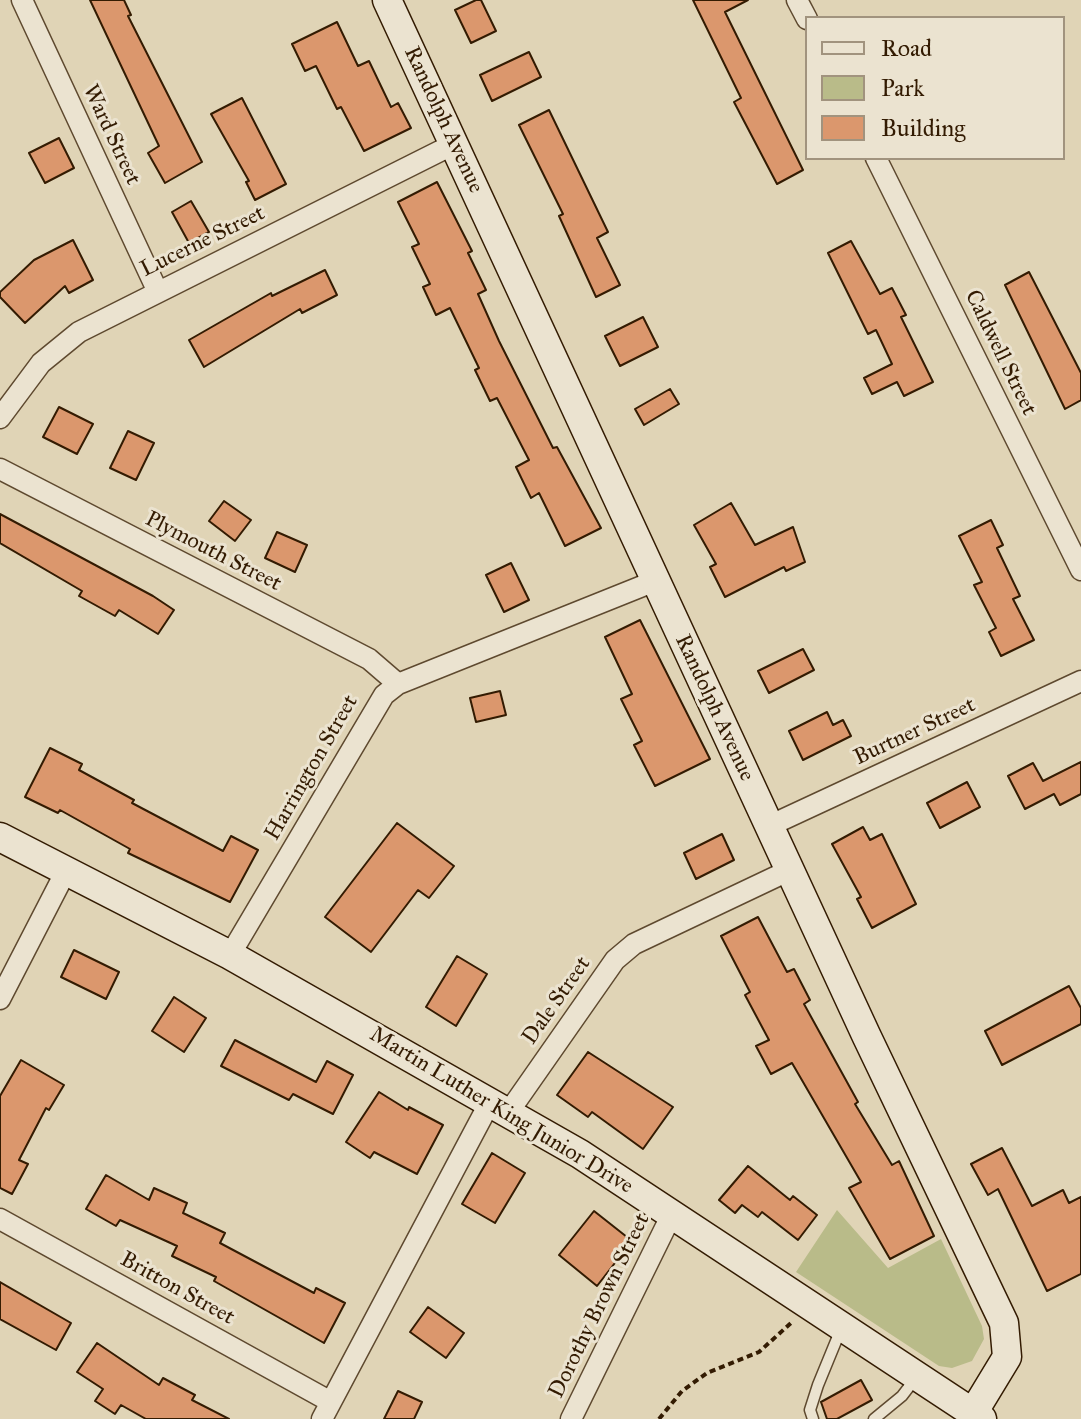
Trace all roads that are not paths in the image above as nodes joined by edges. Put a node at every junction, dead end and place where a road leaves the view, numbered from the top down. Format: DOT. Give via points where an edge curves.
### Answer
graph roads {
  1 [pos="22,0"];
  2 [pos="387,0"];
  3 [pos="454,144"];
  4 [pos="877,160"];
  5 [pos="157,290"];
  6 [pos="0,418"];
  7 [pos="0,469"];
  8 [pos="1081,570"];
  9 [pos="655,581"];
  10 [pos="1081,681"];
  11 [pos="398,684"];
  12 [pos="769,826"];
  13 [pos="0,837"];
  14 [pos="790,870"];
  15 [pos="66,871"];
  16 [pos="230,955"];
  17 [pos="0,999"];
  18 [pos="499,1108"];
  19 [pos="672,1214"];
  20 [pos="0,1219"];
  21 [pos="842,1327"];
  22 [pos="916,1377"];
  23 [pos="326,1410"];
  24 [pos="977,1416"];
  25 [pos="571,1419"];
  26 [pos="813,1419"];
  27 [pos="874,1419"];
  1 -- 5 [label="street, Ward Street"];
  2 -- 3 [label="street, Randolph Avenue"];
  3 -- 5 [label="street, Lucerne Street"];
  3 -- 9 [label="street, Randolph Avenue"];
  4 -- 8 [label="street, Caldwell Street"];
  5 -- 6 [label="street, Lucerne Street" via="79,332 41,363"];
  7 -- 11 [label="street, Plymouth Street" via="369,659"];
  9 -- 11 [label="street, Harrington Street"];
  9 -- 12 [label="street, Randolph Avenue"];
  10 -- 12 [label="street, Burtner Street"];
  11 -- 16 [label="street, Harrington Street" via="374,708"];
  12 -- 14 [label="street, Randolph Avenue"];
  13 -- 15 [label="street, Martin Luther King Junior Drive"];
  14 -- 18 [label="street, Dale Street" via="634,944 615,960"];
  14 -- 24 [label="street, Randolph Avenue" via="1004,1323 1007,1357"];
  15 -- 16 [label="street, Martin Luther King Junior Drive"];
  15 -- 17 [label="street"];
  16 -- 18 [label="street, Martin Luther King Junior Drive"];
  18 -- 19 [label="street, Martin Luther King Junior Drive"];
  18 -- 23 [label="street, Dale Street"];
  19 -- 21 [label="street, Martin Luther King Junior Drive"];
  19 -- 25 [label="street, Dorothy Brown Street"];
  20 -- 23 [label="street, Britton Street"];
  21 -- 22 [label="street, Martin Luther King Junior Drive"];
  21 -- 26 [label="lane" via="810,1410"];
  22 -- 24 [label="street, Martin Luther King Junior Drive"];
  22 -- 27 [label="lane"];
}
